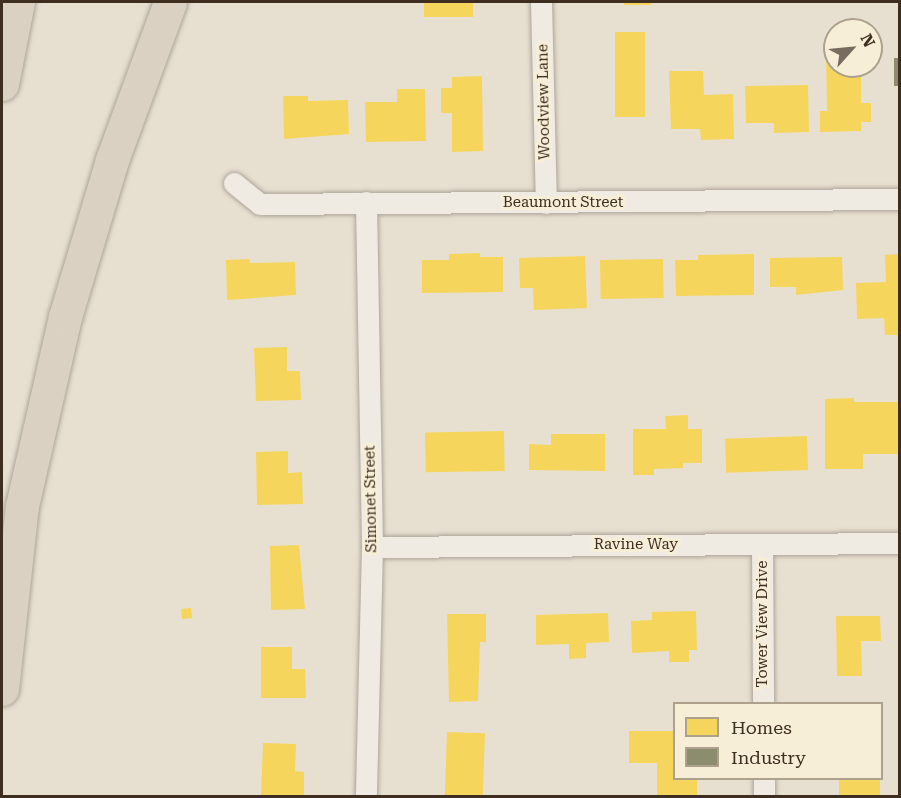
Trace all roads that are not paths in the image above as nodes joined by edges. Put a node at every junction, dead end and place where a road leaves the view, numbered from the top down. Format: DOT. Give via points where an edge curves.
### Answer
graph roads {
  1 [pos="18,2"];
  2 [pos="170,2"];
  3 [pos="541,2"];
  4 [pos="2,84"];
  5 [pos="234,183"];
  6 [pos="900,199"];
  7 [pos="366,202"];
  8 [pos="546,203"];
  9 [pos="900,543"];
  10 [pos="762,544"];
  11 [pos="372,547"];
  12 [pos="2,689"];
  13 [pos="763,702"];
  14 [pos="764,780"];
  15 [pos="366,796"];
  16 [pos="764,796"];
  1 -- 4 [label="highway"];
  2 -- 12 [label="highway" via="112,160 65,317 22,506"];
  3 -- 8 [label="street, Woodview Lane"];
  5 -- 7 [label="street, Beaumont Street" via="260,204"];
  6 -- 8 [label="street, Beaumont Street"];
  7 -- 8 [label="street, Beaumont Street"];
  7 -- 11 [label="street, Simonet Street"];
  9 -- 10 [label="street, Ravine Way"];
  10 -- 11 [label="street, Ravine Way"];
  10 -- 13 [label="street, Tower View Drive"];
  11 -- 15 [label="street, Simonet Street"];
  14 -- 16 [label="street"];
}
